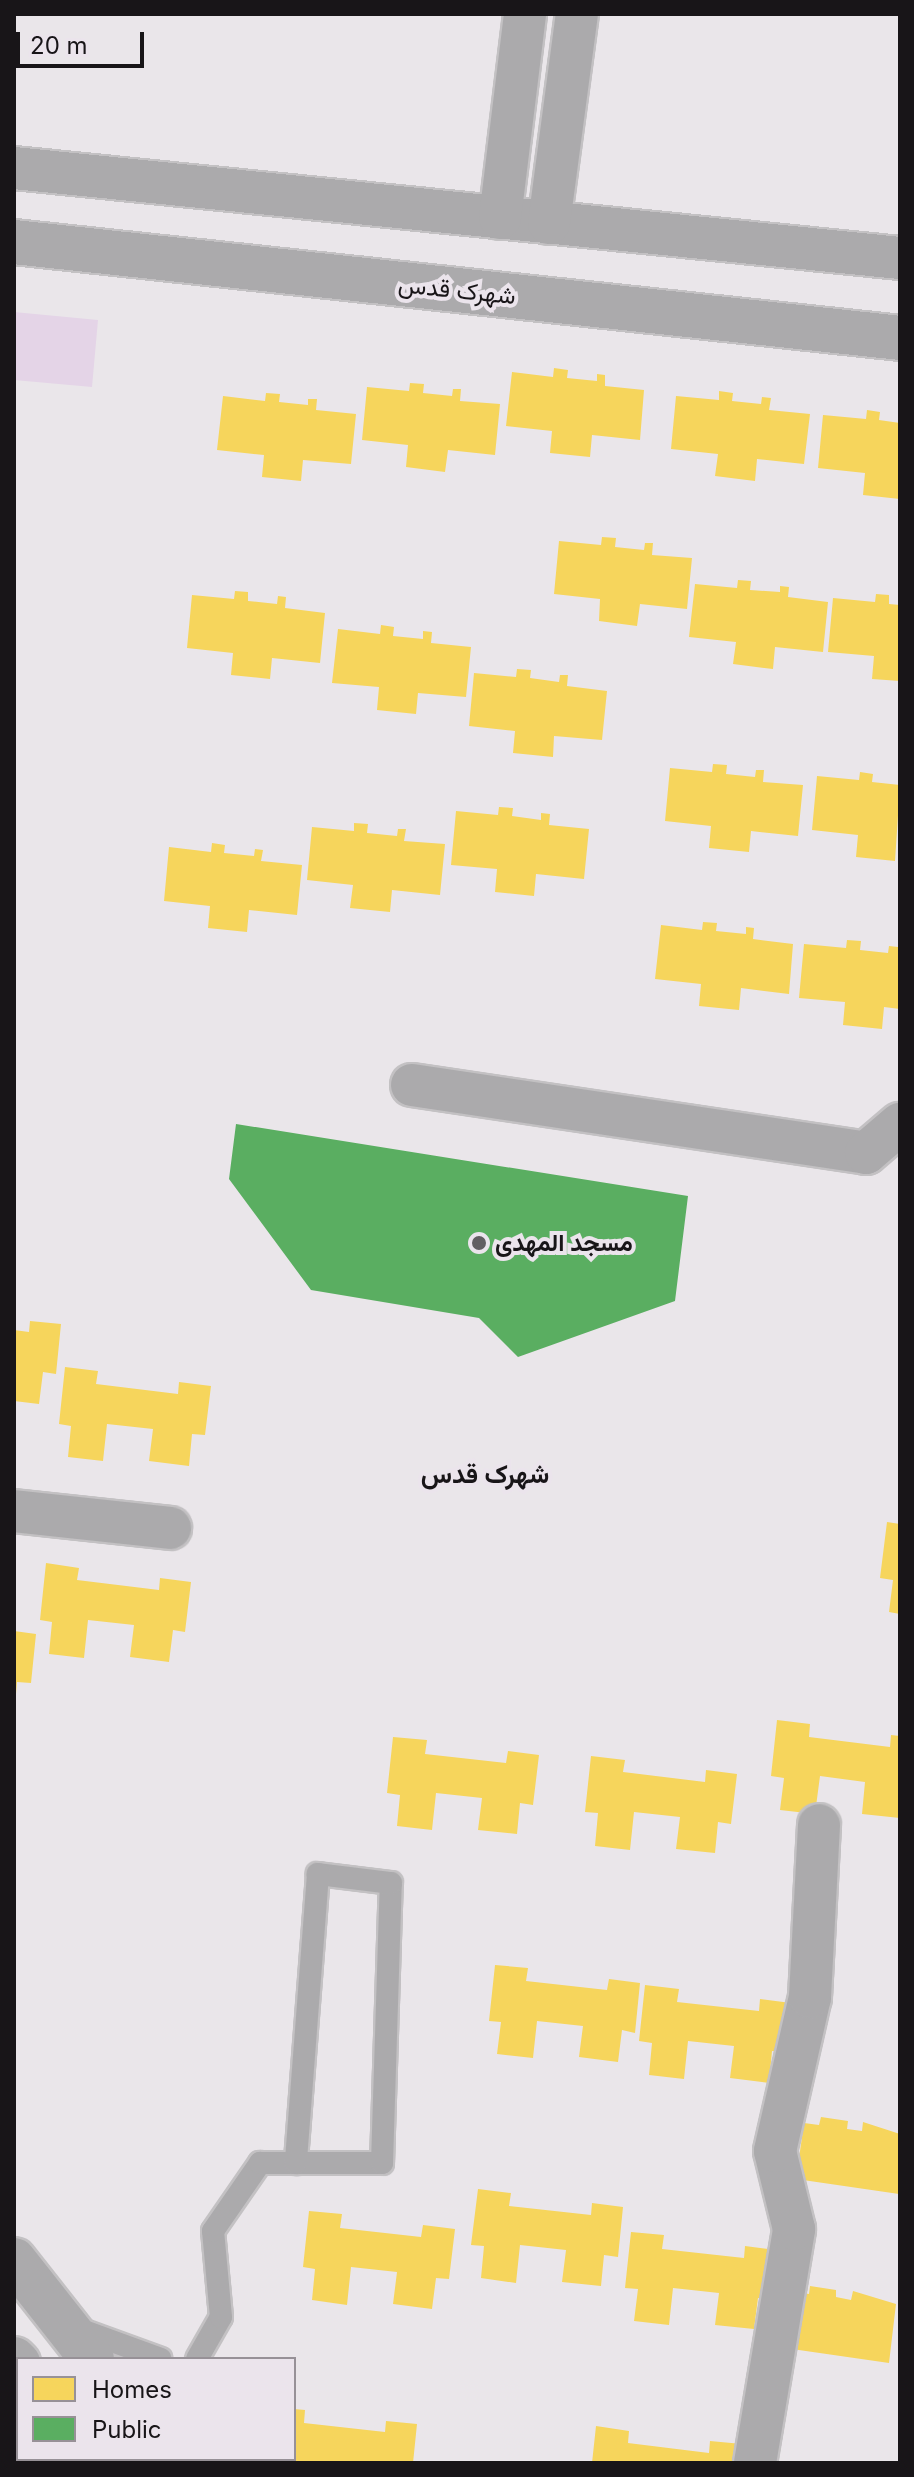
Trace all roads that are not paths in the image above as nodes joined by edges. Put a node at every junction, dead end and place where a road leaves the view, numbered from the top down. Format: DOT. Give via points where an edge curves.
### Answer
graph roads {
  1 [pos="525,14"];
  2 [pos="577,14"];
  3 [pos="14,168"];
  4 [pos="500,218"];
  5 [pos="549,223"];
  6 [pos="14,242"];
  7 [pos="900,258"];
  8 [pos="900,338"];
  9 [pos="412,1085"];
  10 [pos="900,1124"];
  11 [pos="14,1511"];
  12 [pos="170,1528"];
  13 [pos="819,1825"];
  14 [pos="296,2163"];
  15 [pos="14,2260"];
  16 [pos="61,2321"];
  17 [pos="90,2357"];
  18 [pos="156,2357"];
  19 [pos="198,2357"];
  20 [pos="755,2463"];
  1 -- 4 [label="street"];
  2 -- 5 [label="street"];
  3 -- 4 [label="street"];
  4 -- 5 [label="street"];
  5 -- 7 [label="street"];
  6 -- 8 [label="street, شهرک قدس"];
  9 -- 10 [label="street" via="866,1153"];
  11 -- 12 [label="street"];
  13 -- 20 [label="street" via="810,1997 775,2151 794,2229"];
  14 -- 14 [label="lane" via="382,2163 391,1883 318,1874"];
  14 -- 19 [label="lane" via="260,2163 213,2231 221,2317"];
  15 -- 16 [label="street"];
  16 -- 17 [label="street"];
  16 -- 18 [label="lane"];
}
